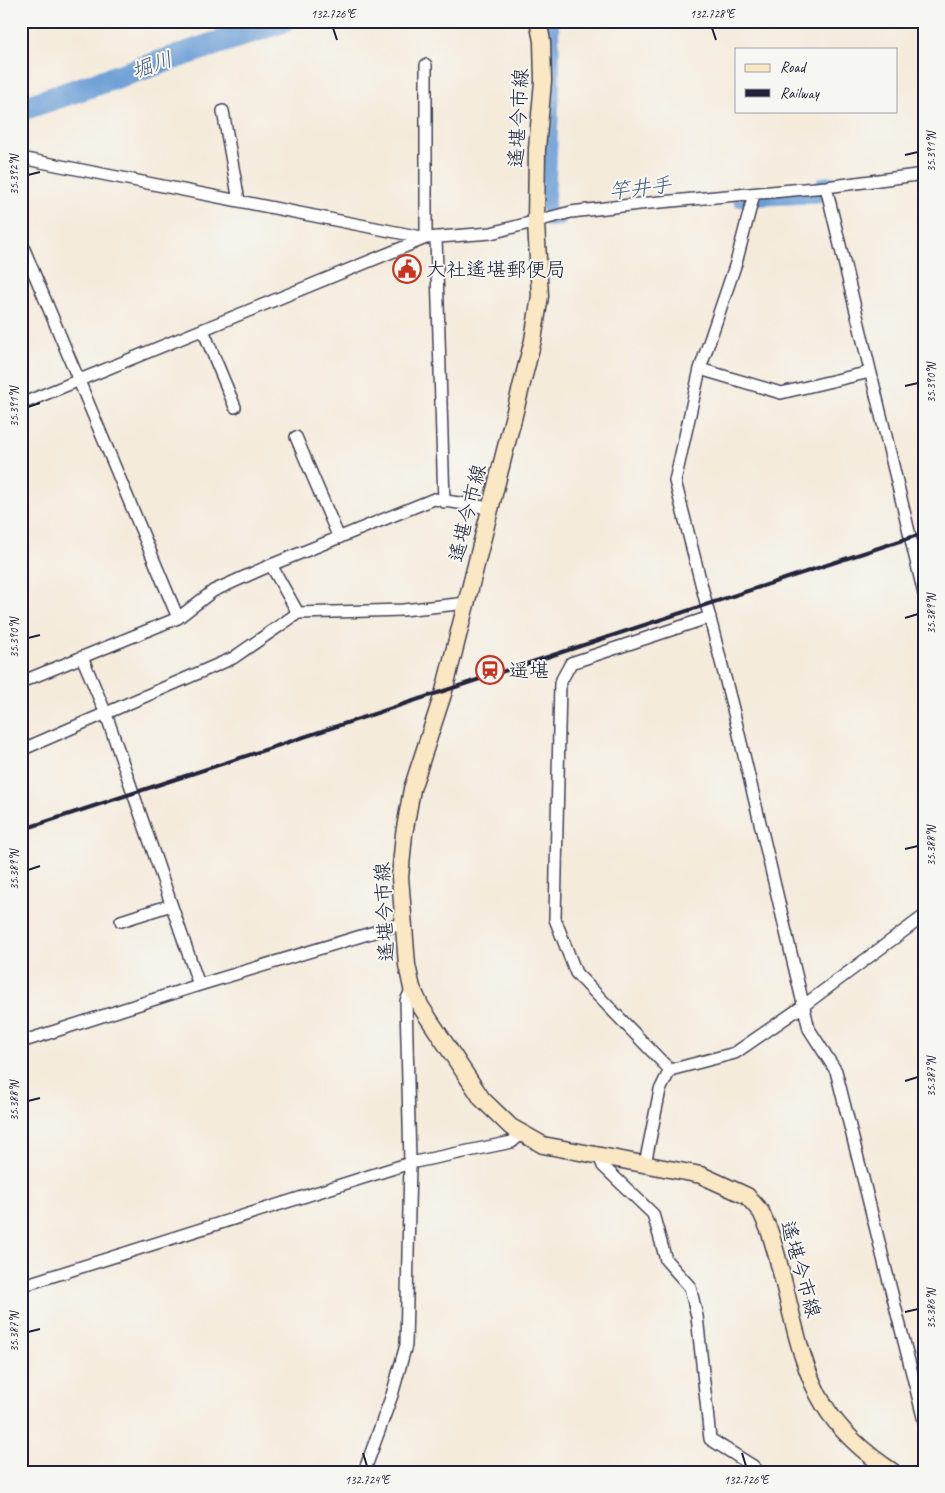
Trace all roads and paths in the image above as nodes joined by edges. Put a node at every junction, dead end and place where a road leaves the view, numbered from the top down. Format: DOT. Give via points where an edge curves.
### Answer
graph roads {
  1 [pos="538,21"];
  2 [pos="426,65"];
  3 [pos="223,111"];
  4 [pos="21,158"];
  5 [pos="924,174"];
  6 [pos="826,188"];
  7 [pos="754,194"];
  8 [pos="239,201"];
  9 [pos="536,223"];
  10 [pos="431,238"];
  11 [pos="21,242"];
  12 [pos="203,330"];
  13 [pos="700,368"];
  14 [pos="870,372"];
  15 [pos="78,381"];
  16 [pos="21,404"];
  17 [pos="234,407"];
  18 [pos="296,437"];
  19 [pos="444,502"];
  20 [pos="489,508"];
  21 [pos="339,538"];
  22 [pos="271,564"];
  23 [pos="924,594"];
  24 [pos="467,603"];
  25 [pos="298,613"];
  26 [pos="710,617"];
  27 [pos="178,618"];
  28 [pos="82,657"];
  29 [pos="21,682"];
  30 [pos="106,714"];
  31 [pos="21,750"];
  32 [pos="171,905"];
  33 [pos="924,916"];
  34 [pos="121,921"];
  35 [pos="404,923"];
  36 [pos="199,985"];
  37 [pos="412,988"];
  38 [pos="803,1006"];
  39 [pos="21,1042"];
  40 [pos="670,1070"];
  41 [pos="521,1134"];
  42 [pos="599,1156"];
  43 [pos="410,1163"];
  44 [pos="645,1164"];
  45 [pos="21,1286"];
  46 [pos="924,1422"];
  47 [pos="364,1472"];
  48 [pos="759,1472"];
  49 [pos="893,1472"];
  1 -- 9 [label="main road, 遙堪今市線" via="543,80 537,149"];
  2 -- 10 [label="street"];
  3 -- 8 [label="street"];
  4 -- 8 [label="street"];
  5 -- 6 [label="street"];
  6 -- 7 [label="street"];
  6 -- 14 [label="street"];
  7 -- 9 [label="street" via="571,212"];
  7 -- 13 [label="street" via="736,264"];
  8 -- 10 [label="street"];
  9 -- 10 [label="street" via="491,233"];
  9 -- 20 [label="main road, 遙堪今市線" via="540,296 536,322"];
  10 -- 12 [label="street"];
  10 -- 19 [label="street"];
  11 -- 15 [label="street"];
  12 -- 15 [label="street"];
  12 -- 17 [label="street"];
  13 -- 14 [label="street" via="781,393"];
  13 -- 26 [label="street" via="674,481"];
  14 -- 23 [label="street"];
  15 -- 16 [label="street"];
  15 -- 27 [label="street"];
  18 -- 21 [label="street"];
  19 -- 20 [label="street"];
  19 -- 21 [label="street" via="434,499"];
  20 -- 24 [label="main road, 遙堪今市線"];
  21 -- 22 [label="street"];
  22 -- 25 [label="street"];
  22 -- 27 [label="street" via="213,591"];
  24 -- 25 [label="street" via="402,610"];
  24 -- 35 [label="main road, 遙堪今市線" via="444,691 412,789 400,877"];
  25 -- 30 [label="street" via="233,658"];
  26 -- 38 [label="street"];
  26 -- 40 [label="street" via="571,663 560,683 555,919 576,973"];
  27 -- 28 [label="street"];
  28 -- 29 [label="street"];
  28 -- 30 [label="street"];
  30 -- 31 [label="street"];
  30 -- 32 [label="street"];
  32 -- 34 [label="street"];
  32 -- 36 [label="street"];
  33 -- 38 [label="street"];
  35 -- 36 [label="street"];
  35 -- 37 [label="main road, 遙堪今市線"];
  36 -- 39 [label="street"];
  37 -- 41 [label="main road, 遙堪今市線" via="421,1007 482,1099"];
  37 -- 43 [label="street" via="406,1001"];
  38 -- 40 [label="street" via="735,1053"];
  38 -- 46 [label="street" via="809,1029 836,1071"];
  40 -- 44 [label="street" via="660,1090"];
  41 -- 42 [label="main road, 遙堪今市線" via="543,1144"];
  41 -- 43 [label="street" via="512,1142"];
  42 -- 44 [label="main road, 遙堪今市線"];
  42 -- 48 [label="street" via="603,1166 653,1214 666,1260 690,1286 697,1316 710,1439"];
  43 -- 45 [label="street"];
  43 -- 47 [label="street" via="406,1345"];
  44 -- 49 [label="main road, 遙堪今市線" via="702,1175 747,1196 761,1212 779,1260 809,1373 824,1405 850,1437"];
}
